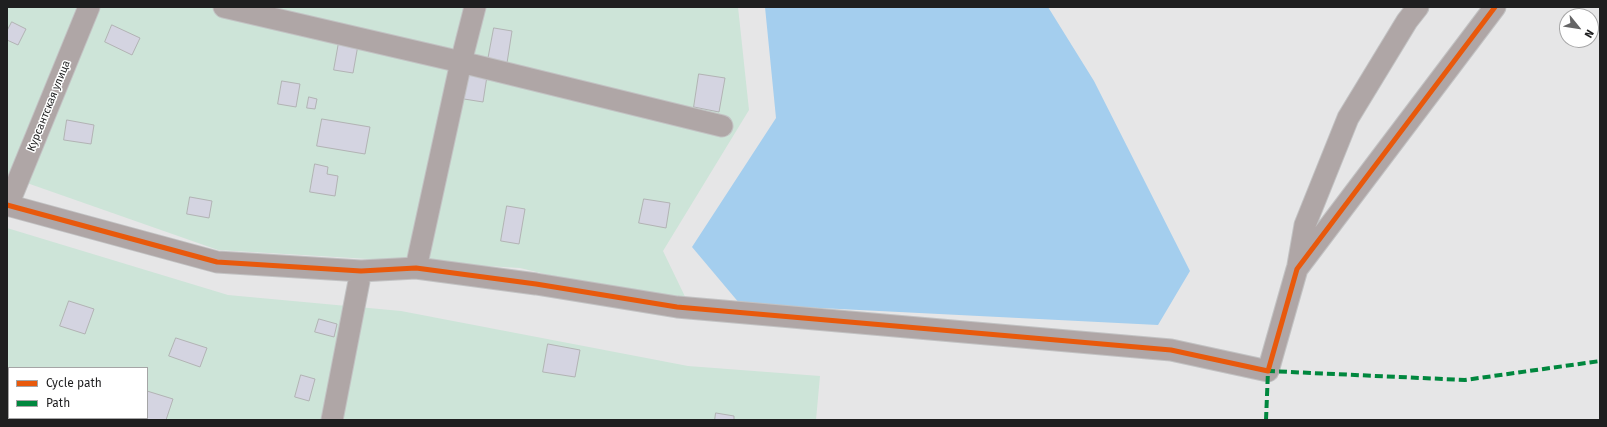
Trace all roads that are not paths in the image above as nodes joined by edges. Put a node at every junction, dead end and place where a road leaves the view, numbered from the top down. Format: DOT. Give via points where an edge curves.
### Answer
graph roads {
  1 [pos="89,7"];
  2 [pos="224,7"];
  3 [pos="475,7"];
  4 [pos="1418,7"];
  5 [pos="1496,7"];
  6 [pos="461,62"];
  7 [pos="722,126"];
  8 [pos="8,205"];
  9 [pos="416,268"];
  10 [pos="1297,269"];
  11 [pos="361,271"];
  12 [pos="332,420"];
  1 -- 8 [label="street, Курсантская улица"];
  2 -- 6 [label="street"];
  3 -- 6 [label="street"];
  4 -- 10 [label="street" via="1348,118 1305,225"];
  5 -- 10 [label="street"];
  6 -- 7 [label="street"];
  6 -- 9 [label="street"];
  8 -- 11 [label="street" via="217,262"];
  9 -- 10 [label="street" via="677,307 1171,350 1268,371"];
  9 -- 11 [label="street"];
  11 -- 12 [label="street"];
}
